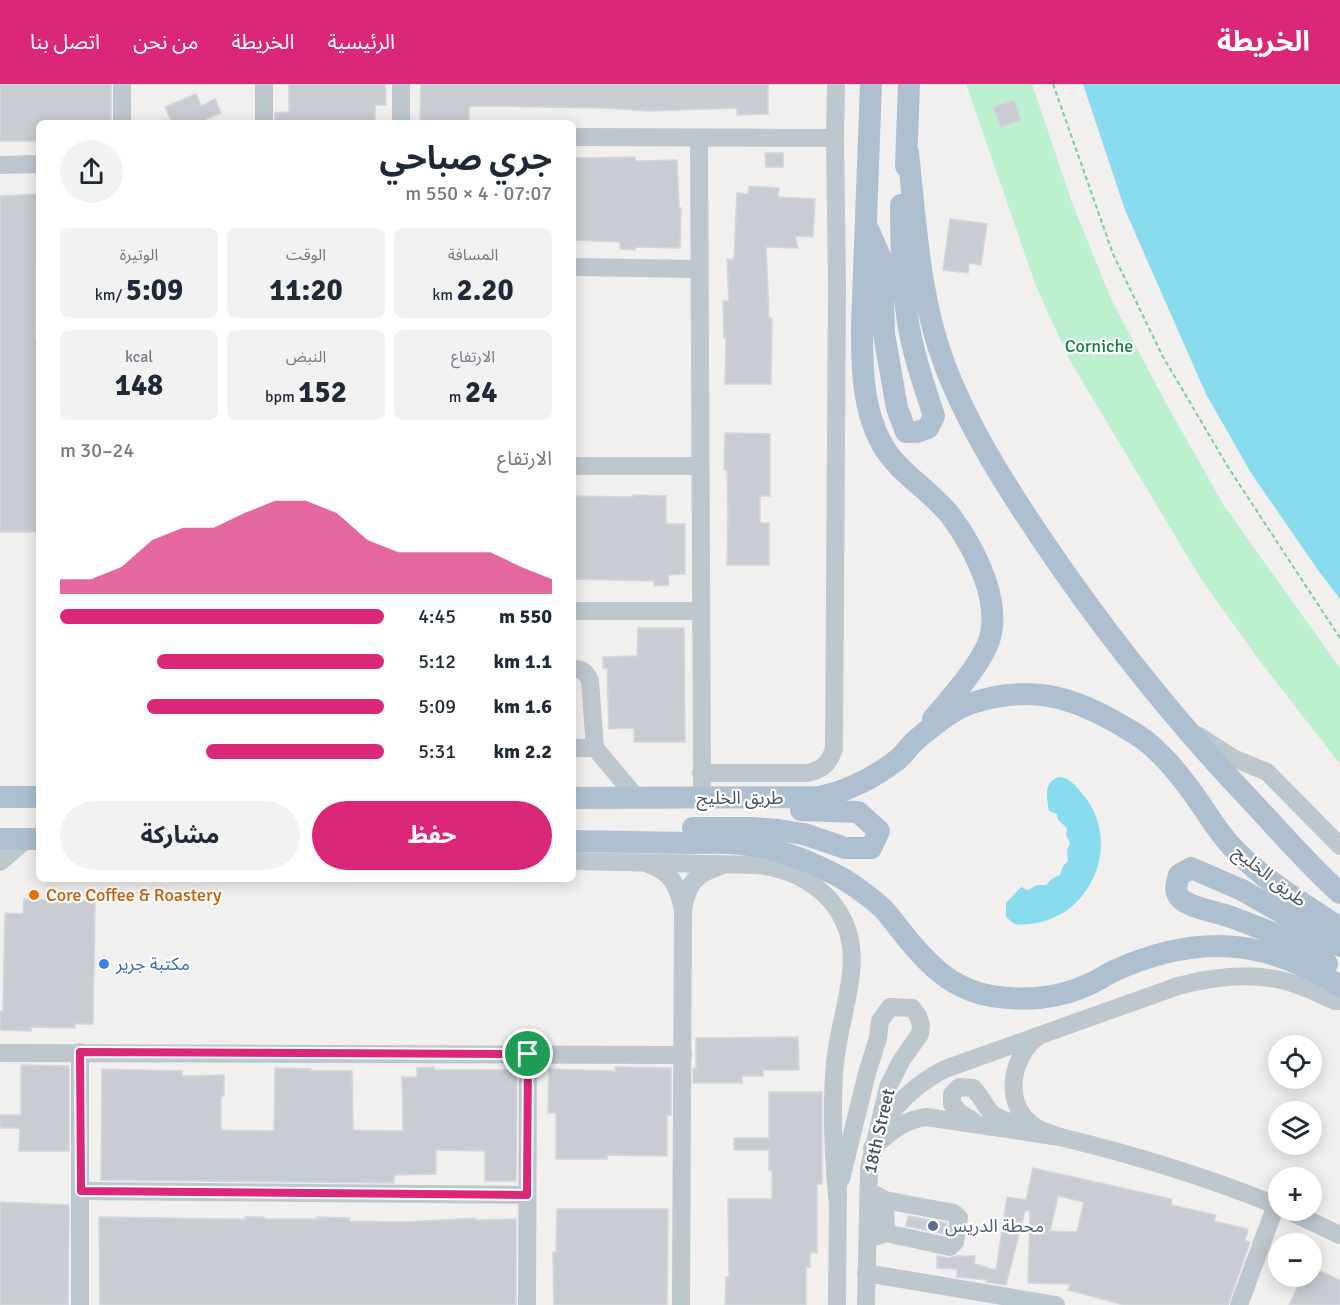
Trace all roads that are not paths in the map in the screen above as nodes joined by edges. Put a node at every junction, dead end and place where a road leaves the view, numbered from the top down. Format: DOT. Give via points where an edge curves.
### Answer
graph roads {
  1 [pos="122,84"];
  2 [pos="264,84"];
  3 [pos="401,84"];
  4 [pos="836,84"];
  5 [pos="871,84"];
  6 [pos="909,84"];
  7 [pos="122,120"];
  8 [pos="264,120"];
  9 [pos="401,120"];
  10 [pos="576,137"];
  11 [pos="699,138"];
  12 [pos="835,138"];
  13 [pos="908,153"];
  14 [pos="36,164"];
  15 [pos="0,165"];
  16 [pos="866,222"];
  17 [pos="576,267"];
  18 [pos="698,269"];
  19 [pos="576,466"];
  20 [pos="699,466"];
  21 [pos="576,611"];
  22 [pos="700,611"];
  23 [pos="576,669"];
  24 [pos="1183,726"];
  25 [pos="915,741"];
  26 [pos="576,748"];
  27 [pos="595,748"];
  28 [pos="702,773"];
  29 [pos="0,797"];
  30 [pos="36,797"];
  31 [pos="576,798"];
  32 [pos="637,798"];
  33 [pos="702,798"];
  34 [pos="0,839"];
  35 [pos="33,839"];
  36 [pos="576,841"];
  37 [pos="609,842"];
  38 [pos="1340,846"];
  39 [pos="781,853"];
  40 [pos="576,861"];
  41 [pos="0,862"];
  42 [pos="635,862"];
  43 [pos="724,864"];
  44 [pos="1340,893"];
  45 [pos="683,911"];
  46 [pos="1340,928"];
  47 [pos="1340,946"];
  48 [pos="1340,985"];
  49 [pos="1340,1001"];
  50 [pos="1043,1033"];
  51 [pos="80,1052"];
  52 [pos="0,1053"];
  53 [pos="528,1054"];
  54 [pos="683,1055"];
  55 [pos="982,1125"];
  56 [pos="1035,1127"];
  57 [pos="876,1129"];
  58 [pos="1060,1137"];
  59 [pos="872,1148"];
  60 [pos="867,1190"];
  61 [pos="81,1191"];
  62 [pos="527,1195"];
  63 [pos="837,1196"];
  64 [pos="885,1200"];
  65 [pos="1268,1202"];
  66 [pos="1275,1221"];
  67 [pos="1310,1221"];
  68 [pos="886,1233"];
  69 [pos="1340,1235"];
  70 [pos="866,1239"];
  71 [pos="866,1273"];
  72 [pos="80,1305"];
  73 [pos="527,1305"];
  74 [pos="681,1305"];
  75 [pos="837,1305"];
  76 [pos="866,1305"];
  77 [pos="1056,1305"];
  78 [pos="1239,1305"];
  1 -- 7 [label="street"];
  2 -- 8 [label="street"];
  3 -- 9 [label="street"];
  4 -- 12 [label="street"];
  5 -- 16 [label="main road"];
  6 -- 13 [label="main road"];
  10 -- 11 [label="street"];
  11 -- 12 [label="street"];
  11 -- 18 [label="street"];
  12 -- 28 [label="street" via="834,749 825,765 807,773"];
  13 -- 16 [label="main road" via="901,200 904,291 913,350 934,416 928,428 917,432 906,432 897,408 884,334 882,261"];
  13 -- 24 [label="main road" via="927,304 945,364 969,418 1007,486 1086,605"];
  14 -- 15 [label="street"];
  16 -- 25 [label="main road" via="862,361 868,414 884,447 949,514 980,565 991,602 988,644 966,679"];
  17 -- 18 [label="street"];
  18 -- 20 [label="street"];
  19 -- 20 [label="street"];
  20 -- 22 [label="street"];
  21 -- 22 [label="street"];
  22 -- 28 [label="street"];
  23 -- 27 [label="street" via="587,673 590,681"];
  24 -- 38 [label="street" via="1233,758 1267,772"];
  24 -- 44 [label="main road"];
  25 -- 33 [label="main road, طريق الخليج" via="898,760 836,794"];
  25 -- 46 [label="main road, طريق الخليج" via="968,704 990,697 1041,693 1086,706 1155,748 1233,848"];
  26 -- 27 [label="street"];
  27 -- 32 [label="street"];
  28 -- 33 [label="street"];
  29 -- 30 [label="main road"];
  31 -- 32 [label="main road, طريق الخليج"];
  32 -- 33 [label="main road, طريق الخليج"];
  33 -- 37 [label="main road" via="757,808 858,812 879,831 870,848 845,848 804,834 751,828 666,828"];
  34 -- 35 [label="main road"];
  35 -- 41 [label="street"];
  36 -- 37 [label="main road"];
  37 -- 39 [label="main road" via="742,844"];
  39 -- 48 [label="main road" via="841,877 886,911 925,961 944,976 996,997 1048,997 1075,990 1150,957 1186,947 1223,945 1256,949"];
  39 -- 63 [label="street" via="838,892 851,912 860,949 841,1098"];
  40 -- 42 [label="street"];
  42 -- 43 [label="street"];
  42 -- 45 [label="street" via="661,868 669,875 680,893"];
  43 -- 45 [label="street" via="692,882"];
  43 -- 63 [label="street" via="776,867 792,872 821,890 846,925 851,973 835,1063 832,1144"];
  45 -- 54 [label="street"];
  47 -- 48 [label="main road" via="1242,890 1191,868 1179,874 1175,888 1180,898 1288,941 1326,963"];
  49 -- 50 [label="street" via="1262,976 1205,978"];
  50 -- 56 [label="street" via="1020,1058 1013,1080 1017,1104"];
  50 -- 57 [label="street" via="924,1080"];
  51 -- 52 [label="street"];
  51 -- 53 [label="street"];
  51 -- 61 [label="street"];
  53 -- 54 [label="street"];
  53 -- 62 [label="street"];
  54 -- 74 [label="street"];
  55 -- 56 [label="street" via="954,1108 952,1094 959,1087 973,1088 987,1110 1001,1120"];
  55 -- 58 [label="street"];
  55 -- 59 [label="street" via="926,1117 911,1119"];
  56 -- 58 [label="street"];
  57 -- 59 [label="street, 18th Street"];
  57 -- 63 [label="street, 18th Street" via="888,1087 920,1034 921,1025 912,1008 890,1007 880,1021"];
  58 -- 65 [label="street" via="1126,1153"];
  59 -- 60 [label="street, 18th Street"];
  60 -- 64 [label="street"];
  60 -- 70 [label="street, 18th Street"];
  61 -- 62 [label="street"];
  61 -- 72 [label="street"];
  62 -- 73 [label="street"];
  63 -- 75 [label="street"];
  64 -- 68 [label="street"];
  64 -- 68 [label="street" via="959,1218 955,1242 950,1247"];
  66 -- 78 [label="street"];
  67 -- 69 [label="street"];
  68 -- 70 [label="street"];
  70 -- 71 [label="street, 18th Street"];
  71 -- 76 [label="street, 18th Street"];
  71 -- 77 [label="street"];
}
